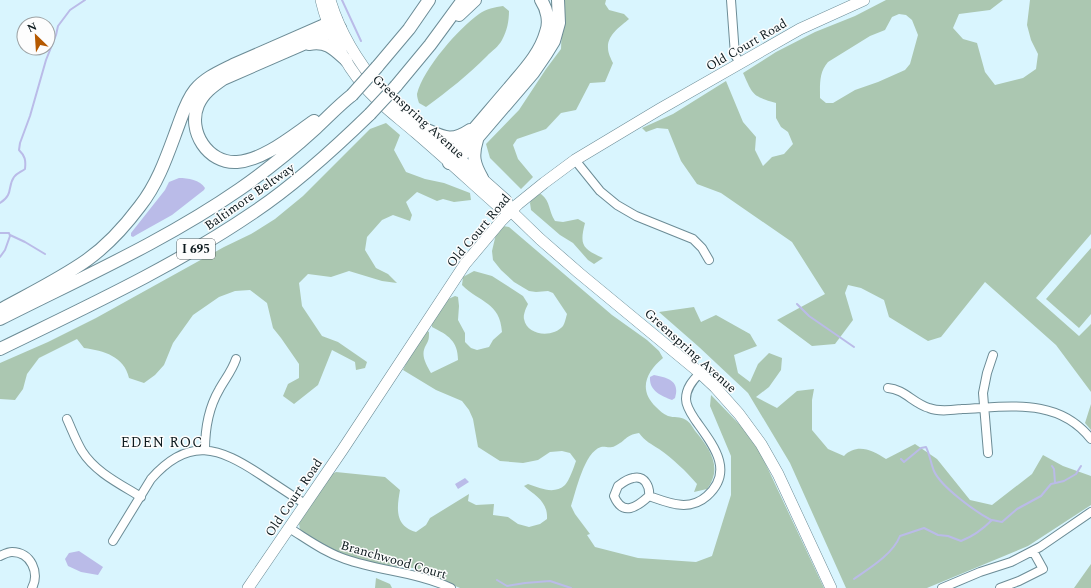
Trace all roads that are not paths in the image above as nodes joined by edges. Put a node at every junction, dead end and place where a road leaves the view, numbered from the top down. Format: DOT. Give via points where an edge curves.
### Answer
graph roads {
  1 [pos="321,0"];
  2 [pos="330,0"];
  3 [pos="429,0"];
  4 [pos="463,0"];
  5 [pos="475,0"];
  6 [pos="541,0"];
  7 [pos="558,0"];
  8 [pos="730,0"];
  9 [pos="864,0"];
  10 [pos="334,26"];
  11 [pos="302,45"];
  12 [pos="430,45"];
  13 [pos="346,60"];
  14 [pos="740,63"];
  15 [pos="350,96"];
  16 [pos="479,124"];
  17 [pos="427,130"];
  18 [pos="478,138"];
  19 [pos="454,158"];
  20 [pos="575,160"];
  21 [pos="482,178"];
  22 [pos="511,211"];
  23 [pos="709,260"];
  24 [pos="0,310"];
  25 [pos="0,319"];
  26 [pos="0,349"];
  27 [pos="993,355"];
  28 [pos="236,359"];
  29 [pos="700,373"];
  30 [pos="888,388"];
  31 [pos="983,408"];
  32 [pos="67,419"];
  33 [pos="1091,439"];
  34 [pos="205,450"];
  35 [pos="988,453"];
  36 [pos="649,496"];
  37 [pos="140,497"];
  38 [pos="304,504"];
  39 [pos="1091,512"];
  40 [pos="289,528"];
  41 [pos="112,541"];
  42 [pos="1033,551"];
  43 [pos="0,556"];
  44 [pos="32,588"];
  45 [pos="248,588"];
  46 [pos="451,588"];
  47 [pos="831,588"];
  48 [pos="942,588"];
  49 [pos="1000,588"];
  1 -- 10 [label="main road, Greenspring Avenue"];
  2 -- 10 [label="main road, Greenspring Avenue"];
  3 -- 15 [label="highway, Baltimore Beltway / I 695, bridge" via="409,29"];
  4 -- 12 [label="highway, Baltimore Beltway / I 695"];
  5 -- 12 [label="highway"];
  6 -- 16 [label="highway" via="548,23 540,47"];
  7 -- 18 [label="highway" via="559,23 554,41 533,73"];
  8 -- 14 [label="street" via="735,55"];
  9 -- 14 [label="main road, Old Court Road" via="811,23"];
  10 -- 11 [label="highway"];
  10 -- 13 [label="main road, Greenspring Avenue"];
  10 -- 17 [label="main road, Greenspring Avenue" via="375,82"];
  10 -- 24 [label="highway" via="227,68 199,86 188,100 157,178 130,218 87,260"];
  11 -- 13 [label="highway" via="324,43"];
  11 -- 15 [label="highway" via="223,79 210,88 198,104 195,121 197,134 206,150 230,162 245,161 259,156 280,145"];
  12 -- 26 [label="highway, Baltimore Beltway / I 695, bridge" via="396,86 335,148 256,212 173,262"];
  13 -- 19 [label="main road, Greenspring Avenue" via="365,87 386,108"];
  14 -- 20 [label="main road, Old Court Road"];
  15 -- 25 [label="highway, Baltimore Beltway / I 695" via="278,161 203,214"];
  16 -- 17 [label="highway" via="463,135 452,138"];
  16 -- 19 [label="highway"];
  17 -- 19 [label="main road, Greenspring Avenue"];
  18 -- 19 [label="highway"];
  18 -- 21 [label="highway" via="474,156"];
  19 -- 21 [label="main road, Greenspring Avenue"];
  19 -- 22 [label="main road, Greenspring Avenue" via="498,206"];
  20 -- 22 [label="main road, Old Court Road" via="534,190"];
  20 -- 23 [label="street" via="600,191 616,205 693,239"];
  21 -- 22 [label="main road, Greenspring Avenue" via="506,200"];
  22 -- 29 [label="main road, Greenspring Avenue" via="566,262"];
  22 -- 38 [label="main road, Old Court Road" via="480,245 454,281"];
  27 -- 31 [label="street" via="985,383"];
  28 -- 34 [label="street" via="210,411 205,433"];
  29 -- 36 [label="street" via="691,382 686,400 715,448 720,463 719,477 712,491 692,505 667,503"];
  29 -- 47 [label="main road, Greenspring Avenue" via="740,414 761,444 785,487"];
  30 -- 31 [label="street" via="899,390 929,408"];
  31 -- 33 [label="street" via="1022,406 1048,410 1073,422"];
  31 -- 35 [label="street"];
  32 -- 37 [label="street" via="89,461 106,476"];
  34 -- 37 [label="street" via="182,455 165,464 151,479"];
  34 -- 38 [label="street" via="235,459"];
  36 -- 36 [label="street" via="650,491 646,482 638,478 618,486 614,496 618,504 627,509"];
  37 -- 41 [label="street"];
  38 -- 40 [label="main road, Old Court Road"];
  39 -- 42 [label="street"];
  40 -- 45 [label="main road, Old Court Road"];
  40 -- 46 [label="street, Branchwood Court" via="322,549 345,559 422,577"];
  42 -- 48 [label="street"];
  42 -- 49 [label="street" via="1043,569"];
  43 -- 44 [label="street" via="14,552 27,558 34,570"];
}
